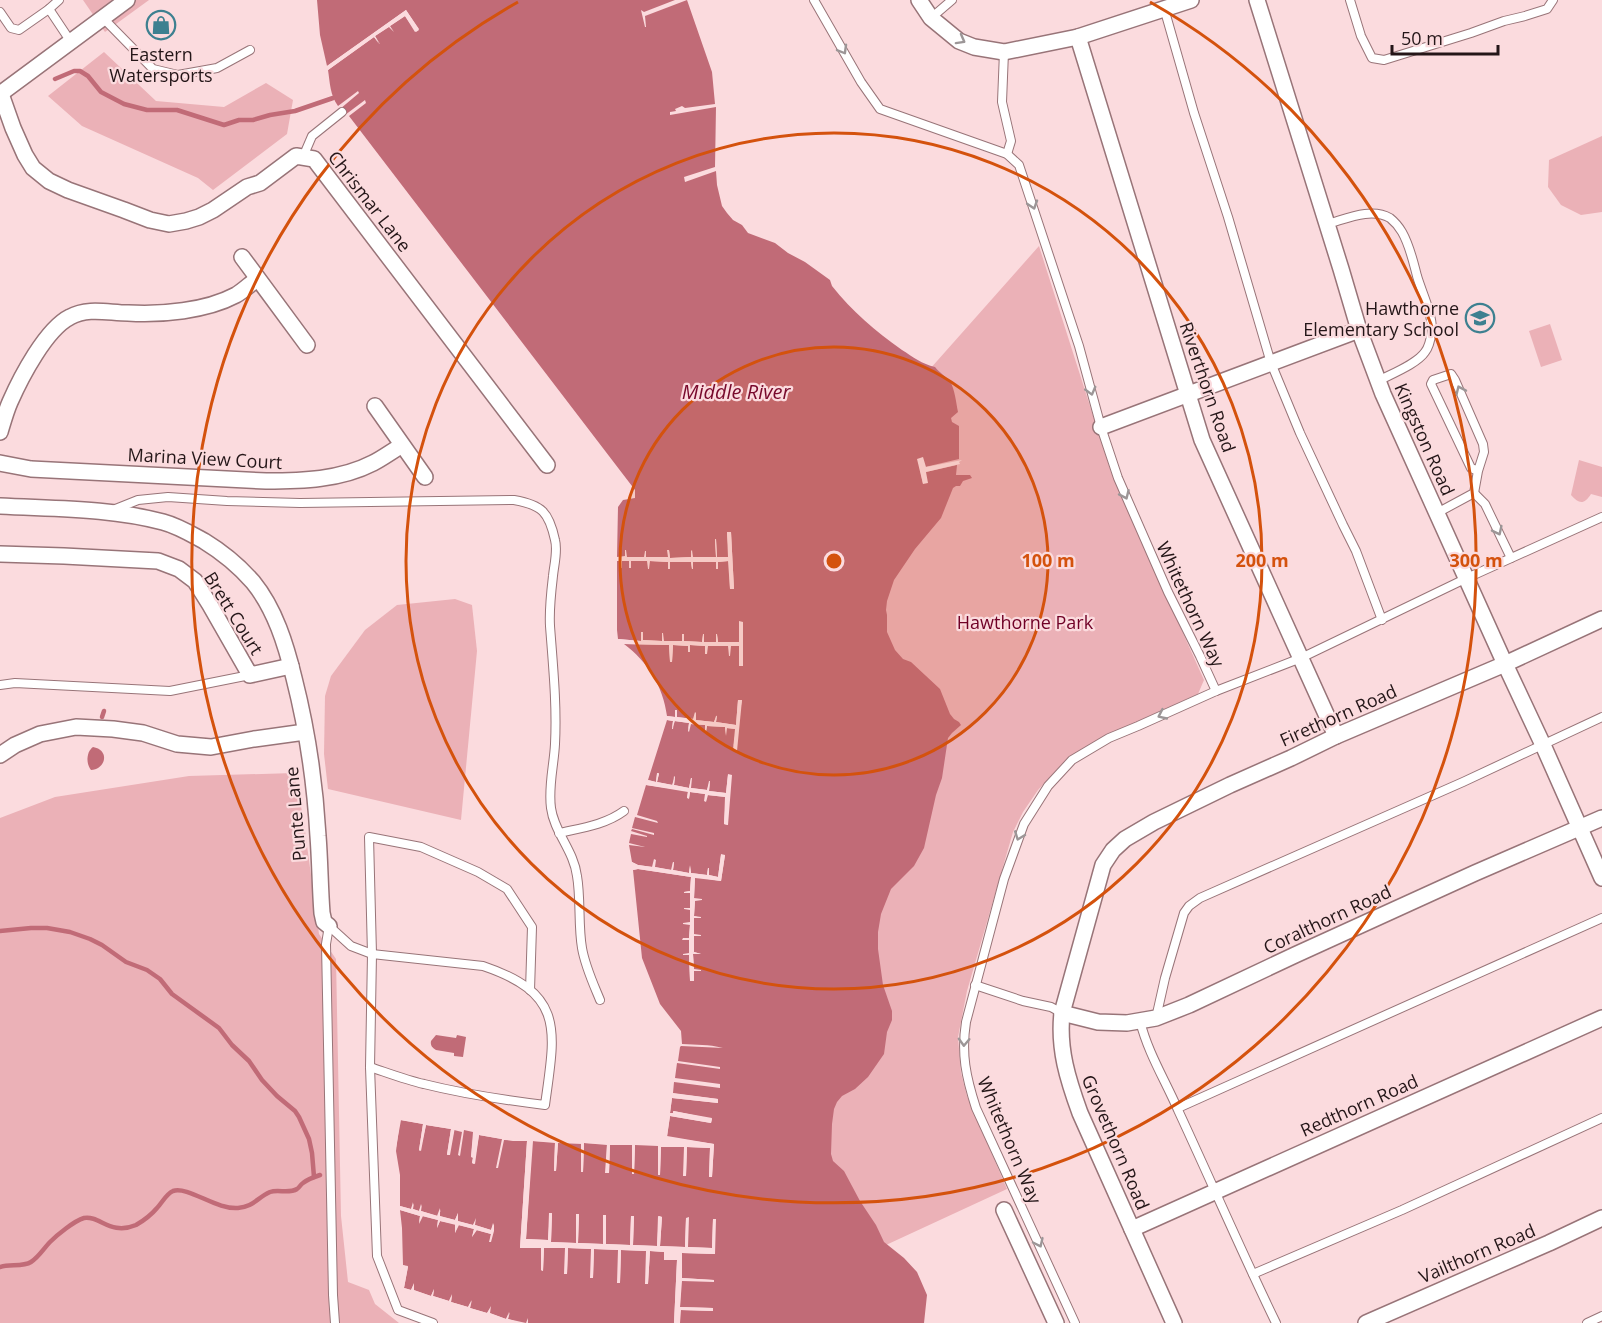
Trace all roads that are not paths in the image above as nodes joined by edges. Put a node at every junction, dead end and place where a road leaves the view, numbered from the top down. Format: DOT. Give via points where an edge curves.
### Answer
graph roads {
  1 [pos="58,0"];
  2 [pos="127,0"];
  3 [pos="814,0"];
  4 [pos="919,0"];
  5 [pos="952,0"];
  6 [pos="1191,0"];
  7 [pos="1257,0"];
  8 [pos="1350,0"];
  9 [pos="1553,0"];
  10 [pos="1164,8"];
  11 [pos="49,9"];
  12 [pos="0,12"];
  13 [pos="102,18"];
  14 [pos="932,18"];
  15 [pos="1078,37"];
  16 [pos="70,42"];
  17 [pos="250,50"];
  18 [pos="1004,52"];
  19 [pos="0,94"];
  20 [pos="342,112"];
  21 [pos="1007,154"];
  22 [pos="303,157"];
  23 [pos="1327,224"];
  24 [pos="242,257"];
  25 [pos="257,279"];
  26 [pos="1359,330"];
  27 [pos="307,345"];
  28 [pos="1271,363"];
  29 [pos="1378,381"];
  30 [pos="1188,394"];
  31 [pos="375,406"];
  32 [pos="1101,427"];
  33 [pos="0,432"];
  34 [pos="401,446"];
  35 [pos="0,463"];
  36 [pos="547,465"];
  37 [pos="1474,470"];
  38 [pos="425,477"];
  39 [pos="1474,493"];
  40 [pos="0,506"];
  41 [pos="109,512"];
  42 [pos="1437,513"];
  43 [pos="1602,517"];
  44 [pos="0,554"];
  45 [pos="1511,558"];
  46 [pos="1467,578"];
  47 [pos="1602,619"];
  48 [pos="1382,620"];
  49 [pos="1301,658"];
  50 [pos="1505,664"];
  51 [pos="291,666"];
  52 [pos="250,675"];
  53 [pos="0,685"];
  54 [pos="1216,691"];
  55 [pos="1602,717"];
  56 [pos="305,732"];
  57 [pos="1336,736"];
  58 [pos="1543,745"];
  59 [pos="0,755"];
  60 [pos="624,811"];
  61 [pos="1602,818"];
  62 [pos="1581,827"];
  63 [pos="559,833"];
  64 [pos="1103,865"];
  65 [pos="1602,878"];
  66 [pos="1602,918"];
  67 [pos="329,926"];
  68 [pos="372,954"];
  69 [pos="975,985"];
  70 [pos="530,990"];
  71 [pos="600,1000"];
  72 [pos="1062,1013"];
  73 [pos="1156,1018"];
  74 [pos="1602,1018"];
  75 [pos="1140,1021"];
  76 [pos="370,1067"];
  77 [pos="1178,1108"];
  78 [pos="1602,1118"];
  79 [pos="1214,1191"];
  80 [pos="1004,1210"];
  81 [pos="1602,1218"];
  82 [pos="1132,1229"];
  83 [pos="1253,1274"];
  84 [pos="1602,1316"];
  85 [pos="335,1323"];
  86 [pos="433,1323"];
  87 [pos="1056,1323"];
  88 [pos="1075,1323"];
  89 [pos="1174,1323"];
  90 [pos="1276,1323"];
  91 [pos="1366,1323"];
  92 [pos="1587,1323"];
  1 -- 11 [label="lane"];
  2 -- 13 [label="street"];
  3 -- 21 [label="lane, one-way" via="880,109"];
  4 -- 14 [label="street"];
  5 -- 14 [label="lane"];
  6 -- 10 [label="street"];
  7 -- 23 [label="street, Kingston Road"];
  8 -- 9 [label="lane" via="1372,58 1384,60 1547,9"];
  10 -- 15 [label="street"];
  10 -- 28 [label="lane"];
  11 -- 12 [label="lane" via="19,30 11,28"];
  11 -- 16 [label="lane"];
  13 -- 16 [label="street"];
  13 -- 17 [label="lane" via="153,69 163,72 178,75 217,68"];
  14 -- 18 [label="street, one-way" via="959,40"];
  15 -- 18 [label="street"];
  15 -- 30 [label="street, Riverthorn Road"];
  16 -- 19 [label="street"];
  18 -- 21 [label="lane" via="1002,102 1011,141"];
  19 -- 22 [label="street, Chrismar Lane" via="25,155 49,181 169,224 199,217 260,183 296,156"];
  20 -- 22 [label="lane" via="312,136"];
  21 -- 32 [label="lane, Whitethorn Way, one-way" via="1019,165 1026,184"];
  22 -- 36 [label="street, Chrismar Lane" via="314,159"];
  23 -- 26 [label="street, Kingston Road"];
  23 -- 29 [label="lane" via="1379,214 1395,222 1409,246 1432,328 1430,341 1418,359"];
  24 -- 25 [label="street"];
  25 -- 27 [label="street"];
  25 -- 33 [label="street" via="237,295 218,303 156,314 87,311 70,316 55,327 32,360 10,402"];
  26 -- 28 [label="street"];
  26 -- 29 [label="street, Kingston Road"];
  28 -- 30 [label="street"];
  28 -- 48 [label="lane" via="1356,551"];
  29 -- 42 [label="street, Kingston Road"];
  30 -- 32 [label="street"];
  30 -- 49 [label="street, Riverthorn Road" via="1202,440"];
  31 -- 34 [label="street"];
  32 -- 54 [label="lane, Whitethorn Way, one-way" via="1131,508"];
  34 -- 35 [label="street, Marina View Court" via="372,464 349,472 299,481 31,469"];
  34 -- 38 [label="street"];
  37 -- 37 [label="lane, one-way" via="1484,452 1483,444 1455,380 1451,374 1433,380 1431,384"];
  37 -- 39 [label="lane"];
  39 -- 42 [label="lane"];
  39 -- 45 [label="lane, one-way" via="1485,504"];
  40 -- 41 [label="street, Punte Lane"];
  41 -- 51 [label="street, Punte Lane" via="164,522 188,531 236,564 268,605"];
  41 -- 63 [label="lane" via="138,500 168,497 300,502 514,500 544,511 556,543 550,598 555,746 550,794"];
  42 -- 46 [label="street, Kingston Road"];
  43 -- 45 [label="lane"];
  44 -- 52 [label="street, Brett Court" via="158,561 179,569 195,581"];
  45 -- 46 [label="lane"];
  46 -- 48 [label="lane"];
  46 -- 50 [label="street, Kingston Road"];
  47 -- 50 [label="street, Firethorn Road"];
  48 -- 49 [label="lane"];
  49 -- 54 [label="lane"];
  49 -- 57 [label="street, Riverthorn Road"];
  50 -- 57 [label="street, Firethorn Road"];
  50 -- 58 [label="street, Kingston Road"];
  51 -- 52 [label="street, Brett Court"];
  51 -- 56 [label="street, Punte Lane"];
  52 -- 53 [label="lane" via="170,691"];
  54 -- 69 [label="lane, Whitethorn Way, one-way" via="1088,749 1053,780 1016,842"];
  55 -- 58 [label="lane"];
  56 -- 59 [label="street" via="211,747 177,744 113,729 75,727 40,734"];
  56 -- 67 [label="street, Punte Lane" via="318,834 322,913"];
  57 -- 64 [label="street, Firethorn Road" via="1154,822 1125,839"];
  58 -- 62 [label="street, Kingston Road"];
  58 -- 73 [label="lane" via="1188,906"];
  60 -- 63 [label="lane" via="605,821"];
  61 -- 62 [label="street, Coralthorn Road"];
  62 -- 65 [label="street, Kingston Road"];
  62 -- 73 [label="street, Coralthorn Road"];
  63 -- 71 [label="lane" via="576,868 581,946"];
  64 -- 72 [label="street, Grovethorn Road"];
  66 -- 77 [label="lane"];
  67 -- 68 [label="lane" via="351,946"];
  67 -- 85 [label="lane, Punte Lane" via="326,944"];
  68 -- 70 [label="lane" via="483,966 519,981"];
  68 -- 70 [label="lane" via="369,837 421,847 507,889 532,927"];
  68 -- 76 [label="lane"];
  69 -- 72 [label="lane"];
  69 -- 88 [label="lane, Whitethorn Way, one-way" via="963,1039 967,1080 976,1108"];
  70 -- 76 [label="lane" via="547,1010 552,1035 545,1105 452,1090"];
  72 -- 75 [label="street, Coralthorn Road" via="1098,1022"];
  72 -- 82 [label="street, Grovethorn Road" via="1061,1046 1068,1079"];
  73 -- 75 [label="street, Coralthorn Road"];
  74 -- 79 [label="street, Redthorn Road"];
  75 -- 77 [label="lane" via="1144,1038"];
  76 -- 86 [label="lane" via="377,1256 398,1310"];
  77 -- 79 [label="lane"];
  78 -- 83 [label="lane"];
  79 -- 82 [label="street, Redthorn Road"];
  79 -- 83 [label="lane"];
  80 -- 87 [label="street"];
  81 -- 91 [label="street, Vailthorn Road"];
  82 -- 89 [label="street, Grovethorn Road"];
  83 -- 90 [label="lane"];
  84 -- 92 [label="lane"];
}
